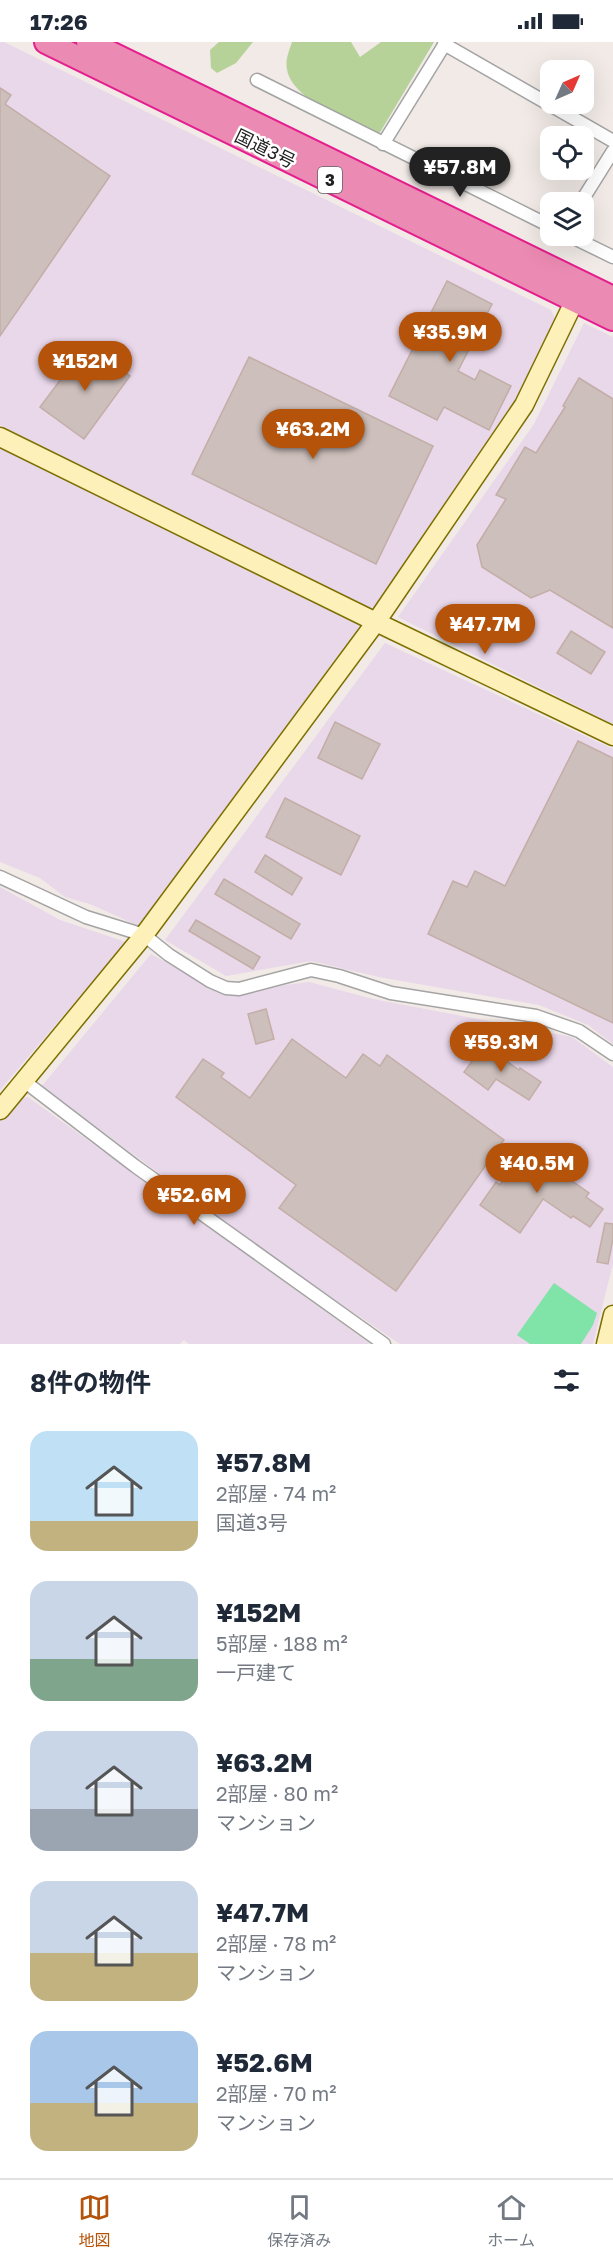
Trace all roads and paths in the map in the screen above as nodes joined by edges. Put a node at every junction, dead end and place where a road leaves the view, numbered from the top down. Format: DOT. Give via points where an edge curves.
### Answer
graph roads {
  1 [pos="46,42"];
  2 [pos="445,43"];
  3 [pos="96,44"];
  4 [pos="256,80"];
  5 [pos="613,141"];
  6 [pos="383,144"];
  7 [pos="613,151"];
  8 [pos="587,192"];
  9 [pos="540,221"];
  10 [pos="590,246"];
  11 [pos="613,257"];
  12 [pos="613,298"];
  13 [pos="575,300"];
  14 [pos="613,319"];
  15 [pos="0,436"];
  16 [pos="376,622"];
  17 [pos="613,736"];
  18 [pos="0,877"];
  19 [pos="144,935"];
  20 [pos="613,1054"];
  21 [pos="24,1081"];
  22 [pos="0,1110"];
  23 [pos="613,1315"];
  24 [pos="384,1344"];
  25 [pos="606,1344"];
  1 -- 13 [label="highway, 国道3号 / 3"];
  2 -- 5 [label="street"];
  2 -- 6 [label="street"];
  3 -- 12 [label="highway, 国道3号 / 3"];
  4 -- 6 [label="street"];
  6 -- 9 [label="street"];
  7 -- 8 [label="street"];
  10 -- 11 [label="street"];
  13 -- 14 [label="highway, 国道3号 / 3"];
  13 -- 16 [label="street" via="524,405"];
  15 -- 16 [label="street"];
  16 -- 17 [label="street"];
  16 -- 19 [label="street"];
  18 -- 19 [label="street" via="86,917"];
  19 -- 20 [label="street" via="169,955 226,988 239,989 311,970 391,993 536,1016 579,1030"];
  19 -- 21 [label="street"];
  21 -- 22 [label="street"];
  21 -- 24 [label="street" via="135,1166"];
  23 -- 25 [label="street"];
}
